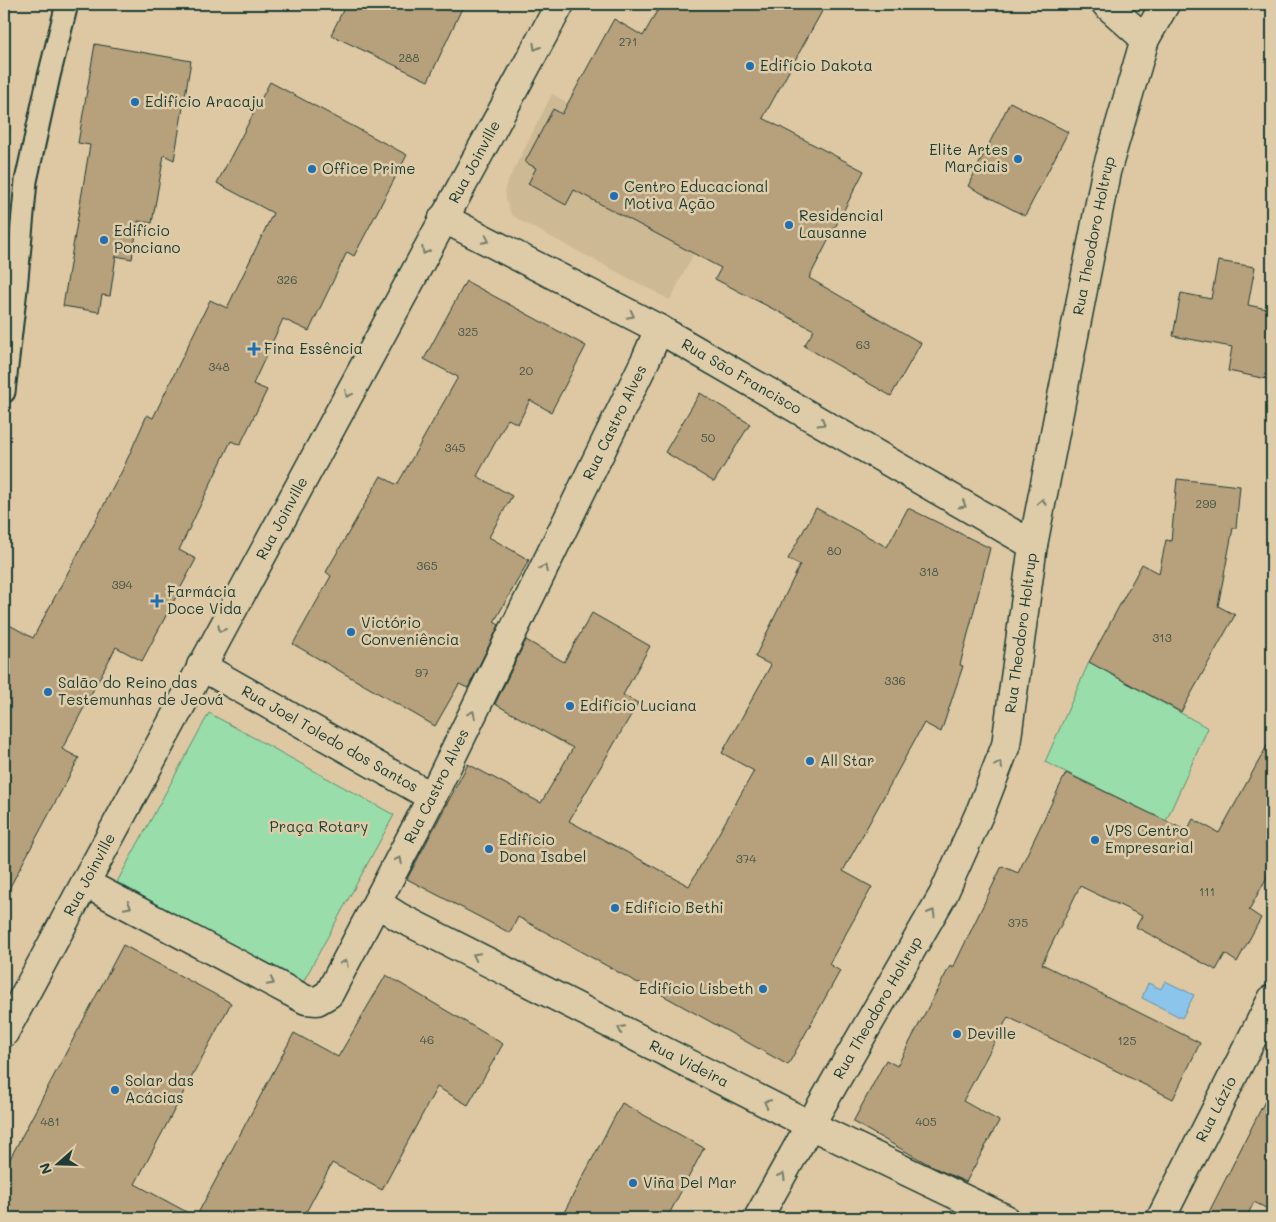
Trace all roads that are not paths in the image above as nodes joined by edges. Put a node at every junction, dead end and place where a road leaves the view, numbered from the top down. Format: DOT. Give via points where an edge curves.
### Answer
graph roads {
  1 [pos="67,4"];
  2 [pos="560,4"];
  3 [pos="1106,4"];
  4 [pos="1165,4"];
  5 [pos="1146,39"];
  6 [pos="443,218"];
  7 [pos="659,329"];
  8 [pos="4,392"];
  9 [pos="1033,545"];
  10 [pos="201,666"];
  11 [pos="432,797"];
  12 [pos="85,883"];
  13 [pos="377,903"];
  14 [pos="1272,999"];
  15 [pos="4,1033"];
  16 [pos="810,1124"];
  17 [pos="758,1218"];
  18 [pos="1004,1218"];
  19 [pos="1161,1218"];
  1 -- 8 [label="lane" via="26,181"];
  2 -- 6 [label="street, Rua Joinville, one-way"];
  3 -- 5 [label="street"];
  4 -- 5 [label="street, Rua Theodoro Holtrup"];
  9 -- 5 [label="street, Rua Theodoro Holtrup, one-way" via="1106,172"];
  6 -- 7 [label="street, Rua São Francisco, one-way"];
  6 -- 10 [label="street, Rua Joinville, one-way"];
  7 -- 9 [label="street, Rua São Francisco, one-way"];
  11 -- 7 [label="street, Rua Castro Alves, one-way"];
  16 -- 9 [label="street, Rua Theodoro Holtrup, one-way" via="943,895 981,810 1006,745"];
  10 -- 11 [label="street, Rua Joel Toledo dos Santos"];
  10 -- 12 [label="street, Rua Joinville"];
  13 -- 11 [label="street, Rua Castro Alves, one-way"];
  12 -- 13 [label="street, Rua Castro Alves, one-way" via="306,1000 317,1001 329,994"];
  12 -- 15 [label="street, Rua Joinville"];
  16 -- 13 [label="street, Rua Videira, one-way"];
  14 -- 19 [label="street, Rua Lázio"];
  17 -- 16 [label="street, Rua Theodoro Holtrup, one-way"];
  16 -- 18 [label="street, Rua Videira"];
}
